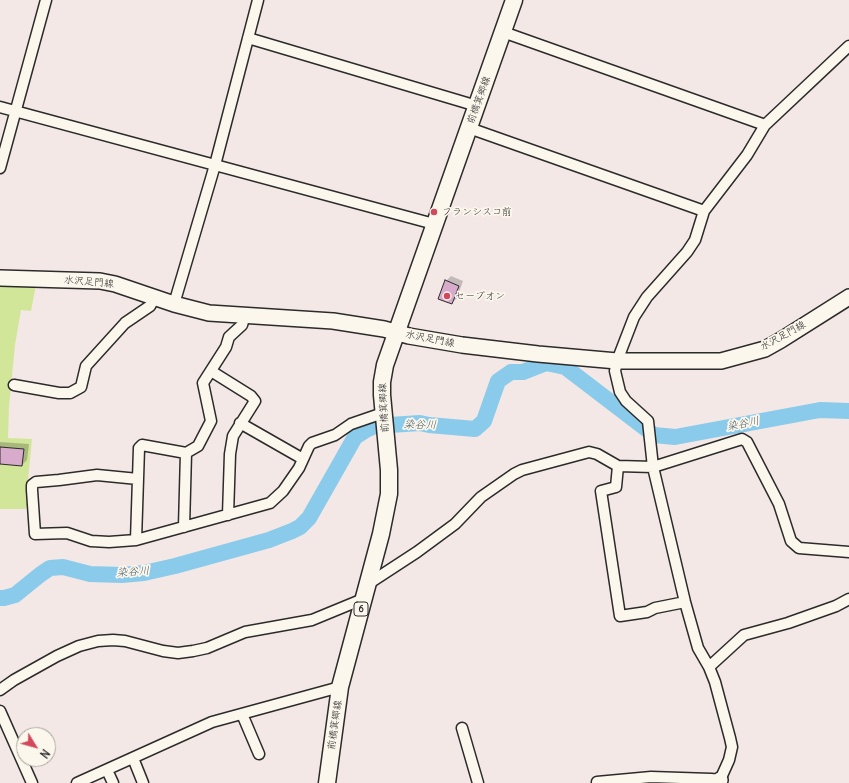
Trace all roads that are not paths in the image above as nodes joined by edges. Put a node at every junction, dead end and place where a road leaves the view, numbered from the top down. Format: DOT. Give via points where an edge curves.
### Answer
graph roads {
  1 [pos="46,0"];
  2 [pos="258,0"];
  3 [pos="514,0"];
  4 [pos="504,32"];
  5 [pos="248,38"];
  6 [pos="849,46"];
  7 [pos="477,106"];
  8 [pos="0,107"];
  9 [pos="16,111"];
  10 [pos="765,125"];
  11 [pos="469,128"];
  12 [pos="215,165"];
  13 [pos="0,168"];
  14 [pos="704,211"];
  15 [pos="434,224"];
  16 [pos="0,278"];
  17 [pos="155,297"];
  18 [pos="849,297"];
  19 [pos="174,304"];
  20 [pos="245,315"];
  21 [pos="396,332"];
  22 [pos="617,361"];
  23 [pos="211,371"];
  24 [pos="14,384"];
  25 [pos="383,415"];
  26 [pos="240,423"];
  27 [pos="186,453"];
  28 [pos="303,459"];
  29 [pos="618,466"];
  30 [pos="653,466"];
  31 [pos="138,479"];
  32 [pos="228,515"];
  33 [pos="184,527"];
  34 [pos="136,540"];
  35 [pos="849,552"];
  36 [pos="366,592"];
  37 [pos="849,599"];
  38 [pos="685,602"];
  39 [pos="709,667"];
  40 [pos="340,687"];
  41 [pos="0,690"];
  42 [pos="0,711"];
  43 [pos="242,714"];
  44 [pos="462,728"];
  45 [pos="259,754"];
  46 [pos="133,758"];
  47 [pos="107,770"];
  48 [pos="80,782"];
  49 [pos="597,782"];
  50 [pos="720,782"];
  51 [pos="32,783"];
  52 [pos="113,783"];
  53 [pos="143,783"];
  54 [pos="327,783"];
  55 [pos="478,783"];
  1 -- 9 [label="street"];
  2 -- 5 [label="street"];
  3 -- 4 [label="main road, 前橋箕郷線 / 6"];
  4 -- 7 [label="main road, 前橋箕郷線 / 6"];
  4 -- 10 [label="street"];
  5 -- 7 [label="street"];
  5 -- 12 [label="street"];
  6 -- 10 [label="street"];
  7 -- 11 [label="main road, 前橋箕郷線 / 6"];
  8 -- 9 [label="street"];
  9 -- 12 [label="street"];
  9 -- 13 [label="street"];
  10 -- 14 [label="street" via="747,155"];
  11 -- 14 [label="street"];
  11 -- 15 [label="main road, 前橋箕郷線 / 6"];
  12 -- 15 [label="street"];
  12 -- 19 [label="street"];
  14 -- 22 [label="street" via="695,240 646,297 634,317"];
  15 -- 21 [label="main road, 前橋箕郷線 / 6"];
  16 -- 17 [label="main road, 水沢足門線" via="100,281"];
  17 -- 19 [label="main road, 水沢足門線"];
  17 -- 24 [label="street" via="150,306 125,323 86,366 81,387 70,393 59,393"];
  18 -- 22 [label="main road, 水沢足門線" via="765,349 721,361"];
  19 -- 20 [label="main road, 水沢足門線" via="209,313"];
  20 -- 21 [label="main road, 水沢足門線" via="333,321"];
  20 -- 23 [label="street" via="242,325 229,337 226,347"];
  21 -- 22 [label="main road, 水沢足門線" via="462,345"];
  21 -- 25 [label="main road, 前橋箕郷線 / 6" via="382,382"];
  22 -- 30 [label="street" via="615,372 620,392 648,421"];
  23 -- 26 [label="street" via="255,401"];
  23 -- 27 [label="street" via="203,383 211,421 198,446"];
  25 -- 28 [label="street" via="350,424 335,435 312,443"];
  25 -- 36 [label="main road, 前橋箕郷線 / 6" via="389,470 388,494 386,514"];
  26 -- 28 [label="street"];
  26 -- 32 [label="street" via="233,436 230,454"];
  27 -- 31 [label="street" via="142,445 139,448"];
  27 -- 33 [label="street"];
  28 -- 32 [label="street" via="283,491 270,503"];
  29 -- 30 [label="street"];
  29 -- 36 [label="street" via="589,452 514,474 482,497 455,524"];
  29 -- 38 [label="street" via="616,487 601,491 620,616"];
  30 -- 35 [label="street" via="742,439 747,442 779,504 791,541 799,548"];
  30 -- 38 [label="street"];
  31 -- 34 [label="street"];
  31 -- 34 [label="street" via="97,475 36,482 32,485 35,534 67,533 109,542"];
  32 -- 33 [label="street"];
  33 -- 34 [label="street"];
  36 -- 40 [label="main road, 前橋箕郷線 / 6"];
  36 -- 41 [label="street" via="312,620 245,632 193,651 163,651 113,640 79,646"];
  37 -- 39 [label="street" via="788,623 744,635"];
  38 -- 39 [label="street" via="698,648"];
  39 -- 50 [label="street" via="732,747"];
  40 -- 43 [label="street"];
  40 -- 54 [label="main road, 前橋箕郷線 / 6"];
  42 -- 51 [label="street"];
  43 -- 45 [label="street"];
  43 -- 46 [label="street" via="212,722"];
  44 -- 55 [label="street"];
  46 -- 47 [label="street"];
  46 -- 53 [label="street"];
  47 -- 48 [label="street"];
  47 -- 52 [label="street"];
  49 -- 50 [label="street" via="650,777 712,779"];
}
